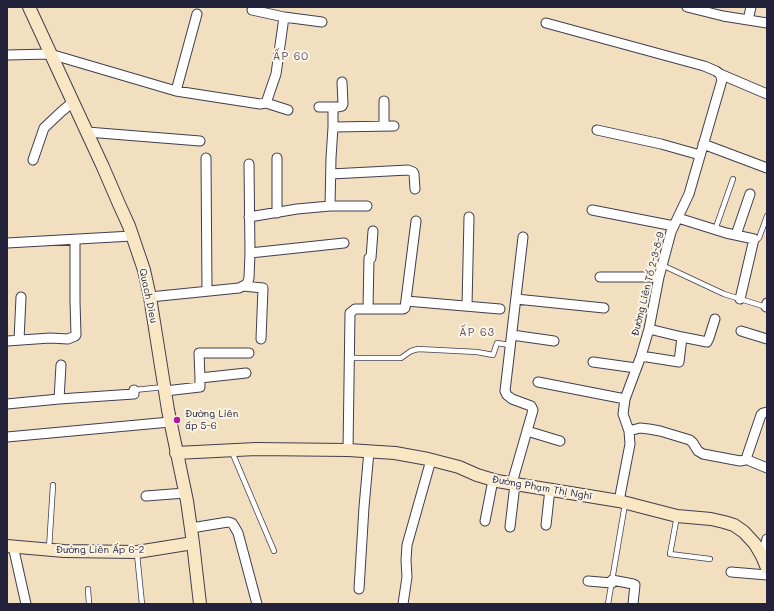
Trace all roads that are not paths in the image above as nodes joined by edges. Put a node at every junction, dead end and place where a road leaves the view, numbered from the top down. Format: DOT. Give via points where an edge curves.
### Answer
graph roads {
  1 [pos="29,7"];
  2 [pos="687,7"];
  3 [pos="751,7"];
  4 [pos="252,10"];
  5 [pos="197,14"];
  6 [pos="284,17"];
  7 [pos="748,20"];
  8 [pos="322,22"];
  9 [pos="546,24"];
  10 [pos="767,24"];
  11 [pos="50,54"];
  12 [pos="7,55"];
  13 [pos="720,74"];
  14 [pos="342,82"];
  15 [pos="176,91"];
  16 [pos="767,94"];
  17 [pos="384,101"];
  18 [pos="73,102"];
  19 [pos="266,103"];
  20 [pos="319,107"];
  21 [pos="332,107"];
  22 [pos="288,110"];
  23 [pos="384,126"];
  24 [pos="394,126"];
  25 [pos="333,127"];
  26 [pos="597,130"];
  27 [pos="87,132"];
  28 [pos="200,141"];
  29 [pos="703,144"];
  30 [pos="700,155"];
  31 [pos="206,158"];
  32 [pos="277,158"];
  33 [pos="33,160"];
  34 [pos="249,164"];
  35 [pos="767,168"];
  36 [pos="331,174"];
  37 [pos="733,179"];
  38 [pos="415,189"];
  39 [pos="750,194"];
  40 [pos="330,206"];
  41 [pos="366,206"];
  42 [pos="592,210"];
  43 [pos="277,212"];
  44 [pos="767,216"];
  45 [pos="249,217"];
  46 [pos="469,217"];
  47 [pos="416,221"];
  48 [pos="676,222"];
  49 [pos="715,230"];
  50 [pos="373,231"];
  51 [pos="736,235"];
  52 [pos="132,236"];
  53 [pos="523,237"];
  54 [pos="754,239"];
  55 [pos="75,240"];
  56 [pos="7,243"];
  57 [pos="344,243"];
  58 [pos="250,252"];
  59 [pos="662,265"];
  60 [pos="600,277"];
  61 [pos="659,277"];
  62 [pos="243,286"];
  63 [pos="207,291"];
  64 [pos="21,297"];
  65 [pos="150,297"];
  66 [pos="516,299"];
  67 [pos="740,299"];
  68 [pos="406,301"];
  69 [pos="467,306"];
  70 [pos="767,306"];
  71 [pos="604,308"];
  72 [pos="368,309"];
  73 [pos="500,309"];
  74 [pos="715,319"];
  75 [pos="649,329"];
  76 [pos="741,331"];
  77 [pos="512,335"];
  78 [pos="682,337"];
  79 [pos="261,339"];
  80 [pos="767,339"];
  81 [pos="19,340"];
  82 [pos="7,341"];
  83 [pos="554,341"];
  84 [pos="511,345"];
  85 [pos="250,353"];
  86 [pos="641,356"];
  87 [pos="350,358"];
  88 [pos="593,362"];
  89 [pos="61,365"];
  90 [pos="636,368"];
  91 [pos="246,373"];
  92 [pos="200,378"];
  93 [pos="538,382"];
  94 [pos="164,389"];
  95 [pos="134,390"];
  96 [pos="59,398"];
  97 [pos="625,399"];
  98 [pos="7,404"];
  99 [pos="767,412"];
  100 [pos="170,422"];
  101 [pos="527,430"];
  102 [pos="629,431"];
  103 [pos="7,437"];
  104 [pos="560,441"];
  105 [pos="231,450"];
  106 [pos="348,450"];
  107 [pos="369,451"];
  108 [pos="176,453"];
  109 [pos="747,459"];
  110 [pos="431,460"];
  111 [pos="767,468"];
  112 [pos="493,480"];
  113 [pos="514,483"];
  114 [pos="53,485"];
  115 [pos="550,489"];
  116 [pos="185,493"];
  117 [pos="146,496"];
  118 [pos="622,502"];
  119 [pos="677,516"];
  120 [pos="485,521"];
  121 [pos="546,525"];
  122 [pos="510,527"];
  123 [pos="191,528"];
  124 [pos="767,539"];
  125 [pos="193,543"];
  126 [pos="10,546"];
  127 [pos="49,549"];
  128 [pos="274,551"];
  129 [pos="137,552"];
  130 [pos="762,556"];
  131 [pos="710,559"];
  132 [pos="767,568"];
  133 [pos="731,572"];
  134 [pos="767,575"];
  135 [pos="588,581"];
  136 [pos="612,582"];
  137 [pos="88,589"];
  138 [pos="359,589"];
  139 [pos="26,604"];
  140 [pos="89,604"];
  141 [pos="142,604"];
  142 [pos="200,604"];
  143 [pos="257,604"];
  144 [pos="403,604"];
  145 [pos="608,604"];
  146 [pos="633,604"];
  1 -- 11 [label="street, Quach Dieu"];
  2 -- 7 [label="street"];
  3 -- 7 [label="street"];
  4 -- 6 [label="street"];
  5 -- 15 [label="street"];
  6 -- 8 [label="street"];
  6 -- 19 [label="street" via="276,74"];
  7 -- 10 [label="street"];
  9 -- 13 [label="street" via="704,66"];
  11 -- 12 [label="street"];
  11 -- 15 [label="street"];
  11 -- 18 [label="street, Quach Dieu"];
  13 -- 16 [label="street"];
  13 -- 29 [label="street, Đường Liên Tổ 2-3-8-9" via="722,80"];
  14 -- 21 [label="street" via="343,104 340,107"];
  15 -- 19 [label="street"];
  17 -- 23 [label="street"];
  18 -- 27 [label="street, Quach Dieu"];
  18 -- 33 [label="street" via="44,128"];
  19 -- 22 [label="street"];
  20 -- 21 [label="street"];
  21 -- 25 [label="street"];
  23 -- 24 [label="street"];
  23 -- 25 [label="street"];
  25 -- 36 [label="street"];
  26 -- 30 [label="street"];
  27 -- 28 [label="street"];
  27 -- 52 [label="street, Quach Dieu"];
  29 -- 30 [label="street, Đường Liên Tổ 2-3-8-9"];
  29 -- 35 [label="street"];
  30 -- 48 [label="street, Đường Liên Tổ 2-3-8-9" via="689,194"];
  31 -- 63 [label="street"];
  32 -- 43 [label="street"];
  34 -- 45 [label="street"];
  36 -- 38 [label="street" via="408,170 414,174"];
  36 -- 40 [label="street"];
  37 -- 49 [label="lane"];
  39 -- 51 [label="street"];
  40 -- 41 [label="street"];
  40 -- 43 [label="street"];
  42 -- 48 [label="street"];
  43 -- 45 [label="street"];
  44 -- 54 [label="lane" via="758,240"];
  45 -- 58 [label="street"];
  46 -- 69 [label="street"];
  47 -- 68 [label="street"];
  48 -- 49 [label="street"];
  48 -- 59 [label="street, Đường Liên Tổ 2-3-8-9"];
  49 -- 51 [label="street"];
  50 -- 72 [label="street" via="369,258"];
  51 -- 54 [label="street"];
  52 -- 55 [label="street"];
  52 -- 65 [label="street, Quach Dieu"];
  53 -- 66 [label="street"];
  54 -- 67 [label="street"];
  55 -- 56 [label="street"];
  55 -- 81 [label="street" via="76,334 73,338"];
  57 -- 58 [label="street"];
  58 -- 62 [label="street" via="249,278"];
  59 -- 61 [label="street, Đường Liên Tổ 2-3-8-9"];
  59 -- 67 [label="lane"];
  60 -- 61 [label="street"];
  61 -- 75 [label="street, Đường Liên Tổ 2-3-8-9"];
  62 -- 63 [label="street"];
  62 -- 79 [label="street" via="263,288"];
  63 -- 65 [label="street"];
  64 -- 81 [label="street"];
  65 -- 94 [label="street, Quach Dieu"];
  66 -- 71 [label="street"];
  66 -- 77 [label="street"];
  67 -- 70 [label="lane"];
  68 -- 69 [label="street"];
  68 -- 72 [label="street" via="406,307 403,309"];
  69 -- 73 [label="street"];
  72 -- 87 [label="street" via="355,309 350,313"];
  74 -- 78 [label="street" via="707,342"];
  75 -- 78 [label="street"];
  75 -- 86 [label="street, Đường Liên Tổ 2-3-8-9"];
  76 -- 80 [label="street"];
  77 -- 83 [label="street"];
  77 -- 84 [label="street"];
  78 -- 86 [label="street" via="678,362"];
  81 -- 82 [label="street"];
  84 -- 87 [label="lane" via="497,343 493,355 418,349 401,358"];
  84 -- 101 [label="street" via="505,391 512,399 531,406 533,410"];
  85 -- 92 [label="street" via="199,353"];
  86 -- 90 [label="street, Đường Liên Tổ 2-3-8-9"];
  87 -- 106 [label="street"];
  88 -- 90 [label="street"];
  89 -- 96 [label="street"];
  90 -- 97 [label="street, Đường Liên Tổ 2-3-8-9"];
  91 -- 92 [label="street"];
  92 -- 94 [label="street" via="200,387"];
  93 -- 97 [label="street"];
  94 -- 95 [label="lane"];
  94 -- 100 [label="street, Quach Dieu"];
  95 -- 96 [label="street" via="134,394"];
  96 -- 98 [label="street"];
  97 -- 102 [label="street, Đường Liên Tổ 2-3-8-9" via="623,414"];
  99 -- 109 [label="street" via="761,415"];
  100 -- 103 [label="street"];
  100 -- 108 [label="street, Quach Dieu"];
  101 -- 104 [label="street"];
  101 -- 113 [label="street"];
  102 -- 109 [label="street" via="649,428 690,440 701,453"];
  102 -- 118 [label="street, Đường Liên Tổ 2-3-8-9" via="630,449"];
  105 -- 106 [label="street, Đường Phạm Thị Nghĩ"];
  105 -- 108 [label="street, Đường Phạm Thị Nghĩ"];
  105 -- 128 [label="lane"];
  106 -- 107 [label="street, Đường Phạm Thị Nghĩ"];
  107 -- 110 [label="street, Đường Phạm Thị Nghĩ" via="395,452"];
  107 -- 138 [label="street"];
  108 -- 116 [label="street, Quach Dieu"];
  109 -- 111 [label="street"];
  110 -- 112 [label="street, Đường Phạm Thị Nghĩ" via="460,467"];
  110 -- 144 [label="street" via="407,545 407,576"];
  112 -- 113 [label="street, Đường Phạm Thị Nghĩ"];
  112 -- 120 [label="street"];
  113 -- 115 [label="street, Đường Phạm Thị Nghĩ"];
  113 -- 122 [label="street"];
  114 -- 127 [label="lane"];
  115 -- 118 [label="street, Đường Phạm Thị Nghĩ"];
  115 -- 121 [label="street"];
  116 -- 117 [label="street"];
  116 -- 123 [label="street, Quach Dieu"];
  118 -- 119 [label="street, Đường Phạm Thị Nghĩ"];
  118 -- 136 [label="lane"];
  119 -- 130 [label="street, Đường Phạm Thị Nghĩ" via="711,519 734,525 755,544"];
  119 -- 131 [label="lane" via="670,554"];
  123 -- 125 [label="street, Quach Dieu"];
  123 -- 143 [label="street" via="232,523 238,533"];
  124 -- 130 [label="street"];
  125 -- 129 [label="street, Đường Liên Ấp 6-2"];
  125 -- 142 [label="street, Quach Dieu"];
  126 -- 127 [label="street, Đường Liên Ấp 6-2"];
  126 -- 139 [label="street"];
  127 -- 129 [label="street, Đường Liên Ấp 6-2"];
  129 -- 141 [label="lane"];
  130 -- 132 [label="street, Đường Phạm Thị Nghĩ"];
  133 -- 134 [label="street"];
  135 -- 136 [label="street"];
  136 -- 145 [label="lane"];
  136 -- 146 [label="street" via="635,585"];
  137 -- 140 [label="lane"];
}
